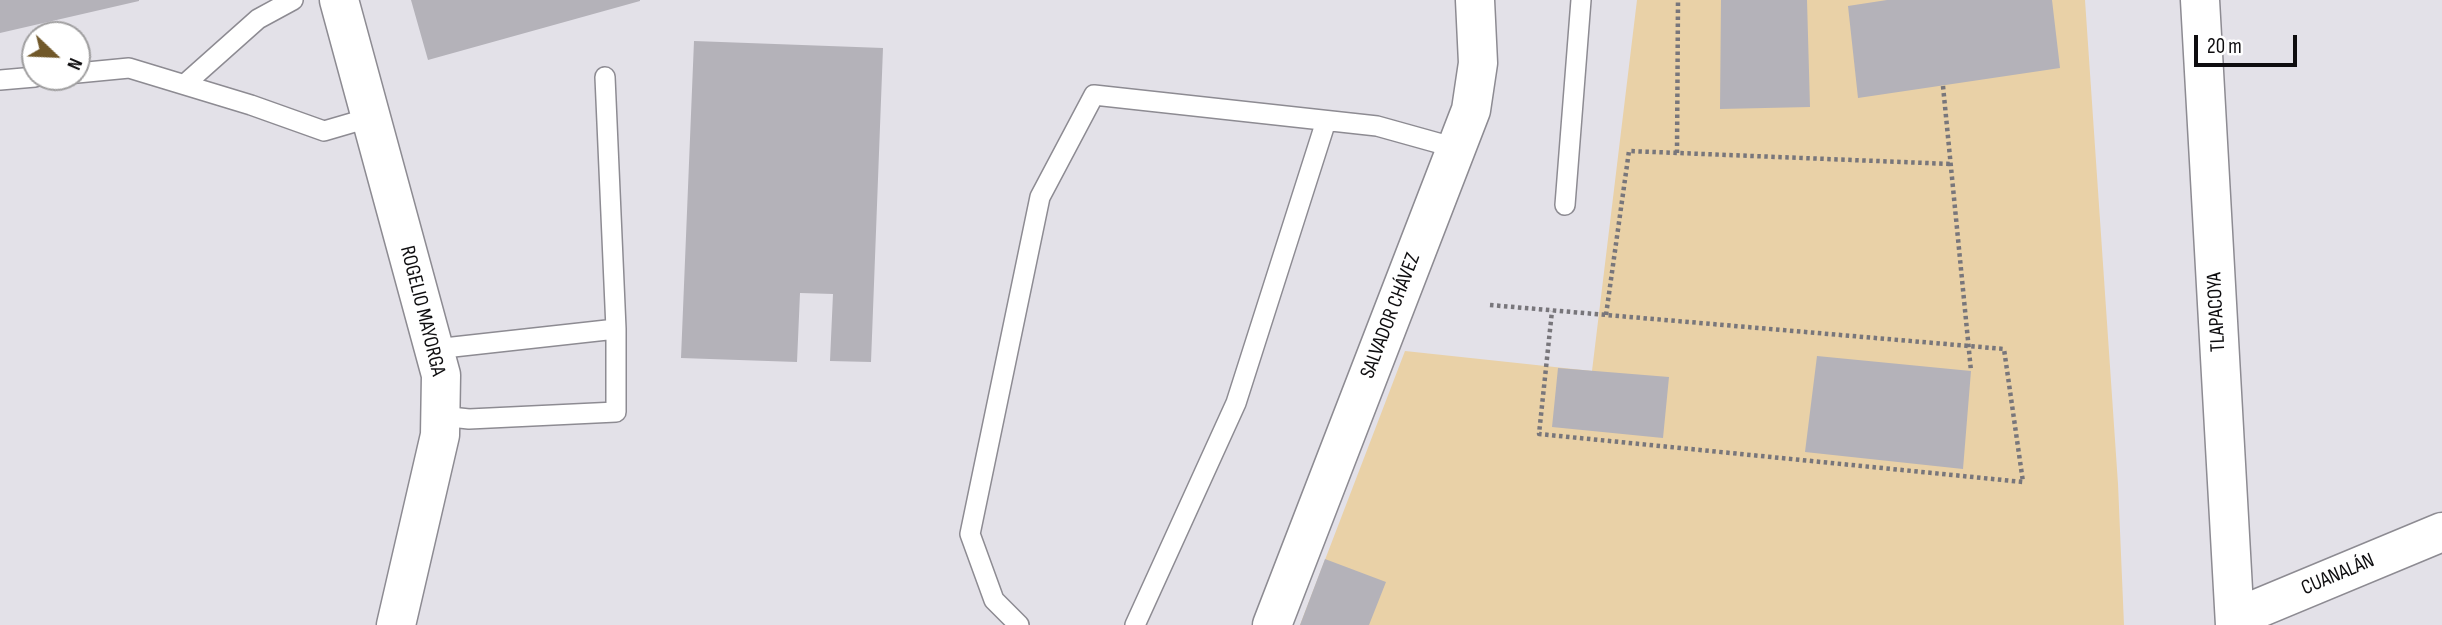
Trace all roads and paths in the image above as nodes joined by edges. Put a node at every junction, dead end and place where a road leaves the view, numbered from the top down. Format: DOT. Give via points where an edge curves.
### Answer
graph roads {
  1 [pos="293,0"];
  2 [pos="339,0"];
  3 [pos="1475,0"];
  4 [pos="1581,0"];
  5 [pos="1678,0"];
  6 [pos="2200,0"];
  7 [pos="91,72"];
  8 [pos="605,76"];
  9 [pos="21,78"];
  10 [pos="0,80"];
  11 [pos="185,84"];
  12 [pos="1943,86"];
  13 [pos="372,117"];
  14 [pos="1326,121"];
  15 [pos="1456,148"];
  16 [pos="1677,153"];
  17 [pos="1951,164"];
  18 [pos="1565,205"];
  19 [pos="1490,305"];
  20 [pos="1552,311"];
  21 [pos="1606,315"];
  22 [pos="616,329"];
  23 [pos="1968,346"];
  24 [pos="435,349"];
  25 [pos="1971,371"];
  26 [pos="441,416"];
  27 [pos="2442,532"];
  28 [pos="2235,622"];
  29 [pos="396,625"];
  30 [pos="1019,625"];
  31 [pos="1135,625"];
  32 [pos="1272,625"];
  1 -- 11 [label="lane" via="258,19"];
  2 -- 13 [label="street, ROGELIO MAYORGA"];
  3 -- 15 [label="street, SALVADOR CHÁVEZ" via="1478,63 1471,110"];
  4 -- 18 [label="lane"];
  5 -- 16 [label="path"];
  6 -- 28 [label="street, TLAPACOYA"];
  7 -- 11 [label="lane" via="128,68"];
  8 -- 22 [label="lane"];
  9 -- 10 [label="lane"];
  11 -- 13 [label="lane" via="324,131"];
  12 -- 17 [label="path"];
  13 -- 24 [label="street, ROGELIO MAYORGA"];
  14 -- 15 [label="lane" via="1377,126"];
  14 -- 30 [label="lane" via="1094,95 1040,197 970,534 995,600"];
  14 -- 31 [label="lane" via="1237,403"];
  15 -- 32 [label="street, SALVADOR CHÁVEZ"];
  16 -- 17 [label="path"];
  16 -- 21 [label="path" via="1629,151"];
  17 -- 23 [label="path"];
  19 -- 20 [label="path"];
  20 -- 21 [label="path"];
  20 -- 23 [label="path" via="1539,434 2023,482 2004,349"];
  21 -- 23 [label="path"];
  22 -- 24 [label="lane"];
  22 -- 26 [label="lane" via="616,412 469,419"];
  23 -- 25 [label="path"];
  24 -- 26 [label="street, ROGELIO MAYORGA"];
  26 -- 29 [label="street, ROGELIO MAYORGA"];
  27 -- 28 [label="street, CUANALÁN"];
}
